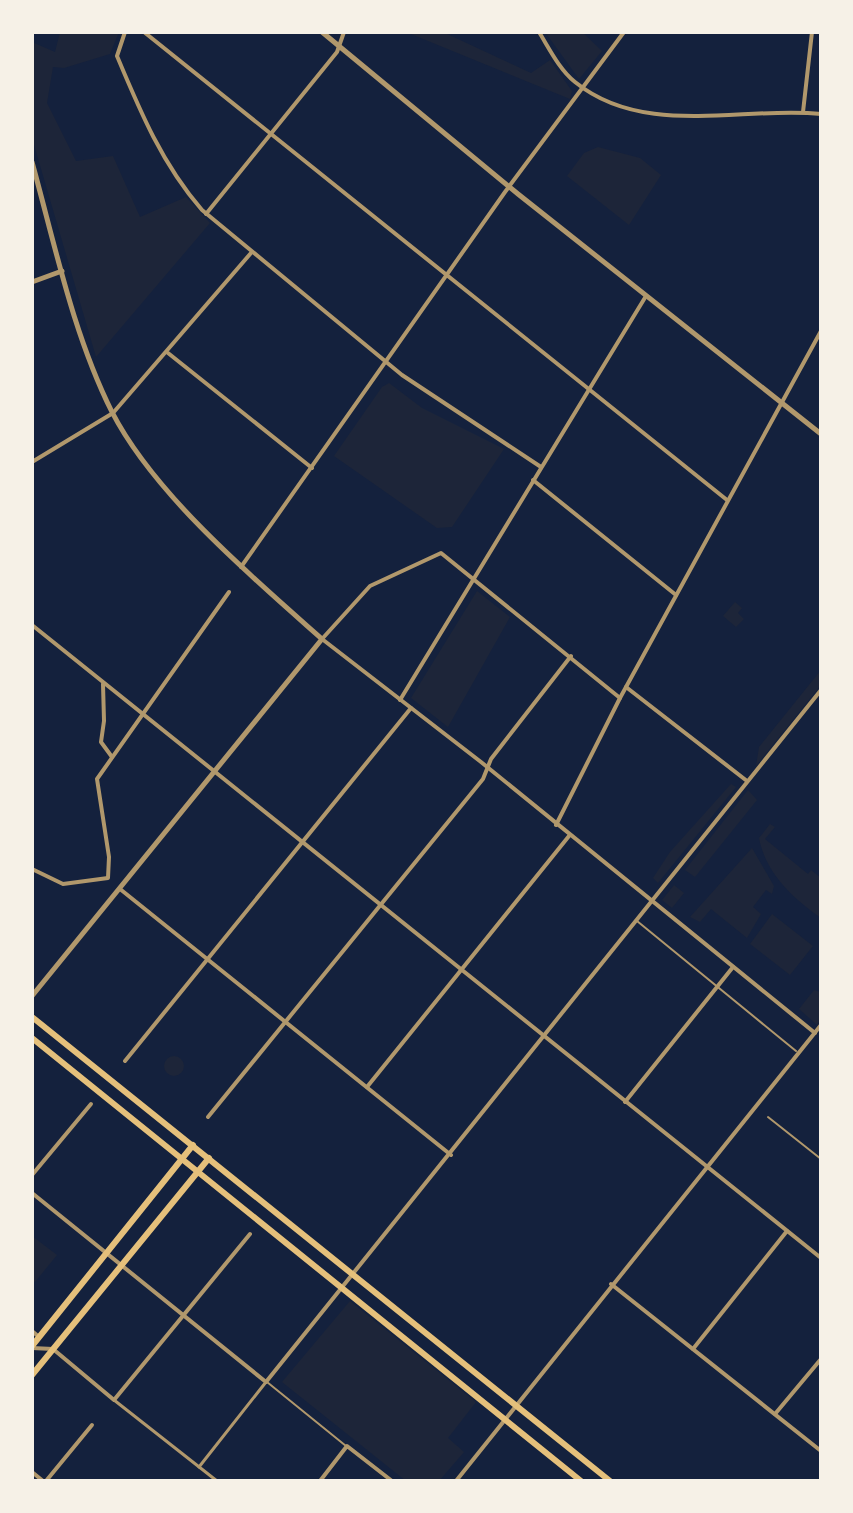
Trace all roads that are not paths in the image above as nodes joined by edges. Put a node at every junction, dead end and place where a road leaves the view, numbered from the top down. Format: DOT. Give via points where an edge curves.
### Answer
graph roads {
  1 [pos="125,32"];
  2 [pos="144,32"];
  3 [pos="322,32"];
  4 [pos="344,32"];
  5 [pos="539,32"];
  6 [pos="624,32"];
  7 [pos="812,32"];
  8 [pos="340,46"];
  9 [pos="585,89"];
  10 [pos="803,112"];
  11 [pos="821,114"];
  12 [pos="272,133"];
  13 [pos="32,162"];
  14 [pos="509,186"];
  15 [pos="206,214"];
  16 [pos="251,253"];
  17 [pos="62,271"];
  18 [pos="448,274"];
  19 [pos="32,282"];
  20 [pos="646,296"];
  21 [pos="821,331"];
  22 [pos="168,353"];
  23 [pos="386,362"];
  24 [pos="590,390"];
  25 [pos="782,402"];
  26 [pos="113,413"];
  27 [pos="821,434"];
  28 [pos="32,462"];
  29 [pos="541,467"];
  30 [pos="312,468"];
  31 [pos="533,480"];
  32 [pos="727,500"];
  33 [pos="241,567"];
  34 [pos="472,577"];
  35 [pos="229,592"];
  36 [pos="676,595"];
  37 [pos="32,625"];
  38 [pos="322,639"];
  39 [pos="571,656"];
  40 [pos="103,683"];
  41 [pos="626,687"];
  42 [pos="821,690"];
  43 [pos="620,698"];
  44 [pos="400,700"];
  45 [pos="411,708"];
  46 [pos="142,712"];
  47 [pos="112,757"];
  48 [pos="487,769"];
  49 [pos="216,770"];
  50 [pos="747,781"];
  51 [pos="556,825"];
  52 [pos="569,836"];
  53 [pos="302,843"];
  54 [pos="32,869"];
  55 [pos="120,889"];
  56 [pos="652,900"];
  57 [pos="381,905"];
  58 [pos="636,921"];
  59 [pos="209,957"];
  60 [pos="733,967"];
  61 [pos="463,968"];
  62 [pos="718,987"];
  63 [pos="32,996"];
  64 [pos="32,1017"];
  65 [pos="286,1020"];
  66 [pos="821,1025"];
  67 [pos="815,1033"];
  68 [pos="544,1034"];
  69 [pos="32,1038"];
  70 [pos="799,1053"];
  71 [pos="125,1061"];
  72 [pos="367,1087"];
  73 [pos="625,1102"];
  74 [pos="91,1104"];
  75 [pos="208,1117"];
  76 [pos="768,1117"];
  77 [pos="193,1145"];
  78 [pos="451,1155"];
  79 [pos="209,1158"];
  80 [pos="182,1159"];
  81 [pos="821,1159"];
  82 [pos="708,1166"];
  83 [pos="198,1172"];
  84 [pos="32,1175"];
  85 [pos="32,1193"];
  86 [pos="787,1231"];
  87 [pos="250,1234"];
  88 [pos="108,1253"];
  89 [pos="821,1258"];
  90 [pos="122,1264"];
  91 [pos="352,1274"];
  92 [pos="611,1284"];
  93 [pos="343,1286"];
  94 [pos="184,1315"];
  95 [pos="32,1331"];
  96 [pos="39,1337"];
  97 [pos="32,1347"];
  98 [pos="53,1349"];
  99 [pos="693,1349"];
  100 [pos="821,1359"];
  101 [pos="32,1375"];
  102 [pos="266,1382"];
  103 [pos="114,1400"];
  104 [pos="517,1405"];
  105 [pos="775,1414"];
  106 [pos="506,1418"];
  107 [pos="92,1425"];
  108 [pos="347,1446"];
  109 [pos="821,1451"];
  110 [pos="199,1467"];
  111 [pos="32,1472"];
  112 [pos="44,1481"];
  113 [pos="217,1481"];
  114 [pos="320,1481"];
  115 [pos="392,1481"];
  116 [pos="456,1481"];
  117 [pos="581,1481"];
  118 [pos="610,1481"];
  1 -- 15 [label="street" via="117,56 150,135 182,188"];
  2 -- 12 [label="street"];
  3 -- 8 [label="street"];
  4 -- 8 [label="street"];
  5 -- 9 [label="street" via="563,69"];
  6 -- 9 [label="street"];
  7 -- 10 [label="street"];
  8 -- 12 [label="street"];
  8 -- 14 [label="street"];
  9 -- 10 [label="street" via="611,102 662,114"];
  9 -- 14 [label="street"];
  10 -- 11 [label="street"];
  12 -- 15 [label="street"];
  12 -- 18 [label="street"];
  13 -- 17 [label="street"];
  14 -- 18 [label="street"];
  14 -- 20 [label="street"];
  15 -- 16 [label="street"];
  16 -- 22 [label="street"];
  16 -- 23 [label="street"];
  17 -- 19 [label="street"];
  17 -- 26 [label="street"];
  18 -- 23 [label="street"];
  18 -- 24 [label="street"];
  20 -- 24 [label="street"];
  20 -- 25 [label="street"];
  21 -- 25 [label="street"];
  22 -- 26 [label="street"];
  22 -- 30 [label="street"];
  23 -- 29 [label="street"];
  23 -- 30 [label="street"];
  24 -- 29 [label="street"];
  24 -- 32 [label="street"];
  25 -- 27 [label="street"];
  25 -- 32 [label="street"];
  26 -- 28 [label="street"];
  26 -- 33 [label="street" via="147,465"];
  29 -- 31 [label="street"];
  30 -- 33 [label="street"];
  31 -- 34 [label="street"];
  31 -- 36 [label="street"];
  32 -- 36 [label="street"];
  33 -- 38 [label="street"];
  34 -- 38 [label="street" via="441,553 370,586"];
  34 -- 39 [label="street"];
  34 -- 44 [label="street"];
  35 -- 46 [label="street"];
  36 -- 41 [label="street"];
  37 -- 40 [label="street"];
  38 -- 44 [label="street"];
  38 -- 49 [label="street"];
  39 -- 43 [label="street"];
  39 -- 48 [label="street"];
  40 -- 46 [label="street"];
  40 -- 47 [label="street" via="101,742"];
  41 -- 43 [label="street"];
  41 -- 50 [label="street"];
  42 -- 50 [label="street"];
  43 -- 51 [label="street"];
  44 -- 45 [label="street"];
  45 -- 48 [label="street"];
  45 -- 53 [label="street"];
  46 -- 47 [label="street"];
  46 -- 49 [label="street"];
  47 -- 54 [label="street" via="97,779 108,878 63,884"];
  48 -- 51 [label="street"];
  48 -- 57 [label="street"];
  49 -- 53 [label="street"];
  49 -- 55 [label="street"];
  50 -- 56 [label="street"];
  51 -- 52 [label="street"];
  52 -- 56 [label="street"];
  52 -- 61 [label="street"];
  53 -- 57 [label="street"];
  53 -- 59 [label="street"];
  55 -- 59 [label="street"];
  55 -- 63 [label="street"];
  56 -- 58 [label="street"];
  56 -- 60 [label="street"];
  57 -- 61 [label="street"];
  57 -- 65 [label="street"];
  58 -- 62 [label="lane"];
  58 -- 68 [label="street"];
  59 -- 65 [label="street"];
  59 -- 71 [label="street"];
  60 -- 62 [label="street"];
  60 -- 67 [label="street"];
  61 -- 68 [label="street"];
  61 -- 72 [label="street"];
  62 -- 70 [label="lane"];
  62 -- 73 [label="street"];
  64 -- 77 [label="main road"];
  65 -- 72 [label="street"];
  65 -- 75 [label="street"];
  66 -- 67 [label="street"];
  67 -- 70 [label="street"];
  68 -- 73 [label="street"];
  68 -- 78 [label="street"];
  69 -- 80 [label="main road"];
  70 -- 82 [label="street"];
  72 -- 78 [label="street"];
  73 -- 82 [label="street"];
  74 -- 84 [label="street"];
  76 -- 81 [label="lane"];
  77 -- 79 [label="main road"];
  77 -- 80 [label="main road"];
  78 -- 91 [label="street"];
  79 -- 83 [label="main road"];
  79 -- 91 [label="main road"];
  80 -- 83 [label="main road"];
  80 -- 88 [label="main road"];
  82 -- 86 [label="street"];
  82 -- 92 [label="street"];
  83 -- 90 [label="main road"];
  83 -- 93 [label="main road"];
  85 -- 88 [label="street"];
  86 -- 89 [label="street"];
  86 -- 99 [label="street"];
  87 -- 94 [label="street"];
  88 -- 90 [label="street"];
  88 -- 96 [label="main road"];
  90 -- 94 [label="street"];
  90 -- 98 [label="main road"];
  91 -- 93 [label="street"];
  91 -- 104 [label="main road"];
  92 -- 99 [label="street"];
  92 -- 104 [label="street"];
  93 -- 102 [label="street"];
  93 -- 106 [label="main road"];
  94 -- 102 [label="street"];
  94 -- 103 [label="street"];
  95 -- 96 [label="street"];
  96 -- 97 [label="main road"];
  97 -- 98 [label="street"];
  98 -- 101 [label="main road"];
  98 -- 103 [label="street"];
  99 -- 105 [label="street"];
  100 -- 105 [label="street"];
  102 -- 108 [label="lane"];
  102 -- 110 [label="street"];
  103 -- 110 [label="street"];
  104 -- 106 [label="street"];
  104 -- 118 [label="main road"];
  105 -- 109 [label="street"];
  106 -- 116 [label="street"];
  106 -- 117 [label="main road"];
  107 -- 112 [label="street"];
  108 -- 114 [label="street"];
  108 -- 115 [label="street"];
  110 -- 113 [label="street"];
  111 -- 112 [label="street"];
}
